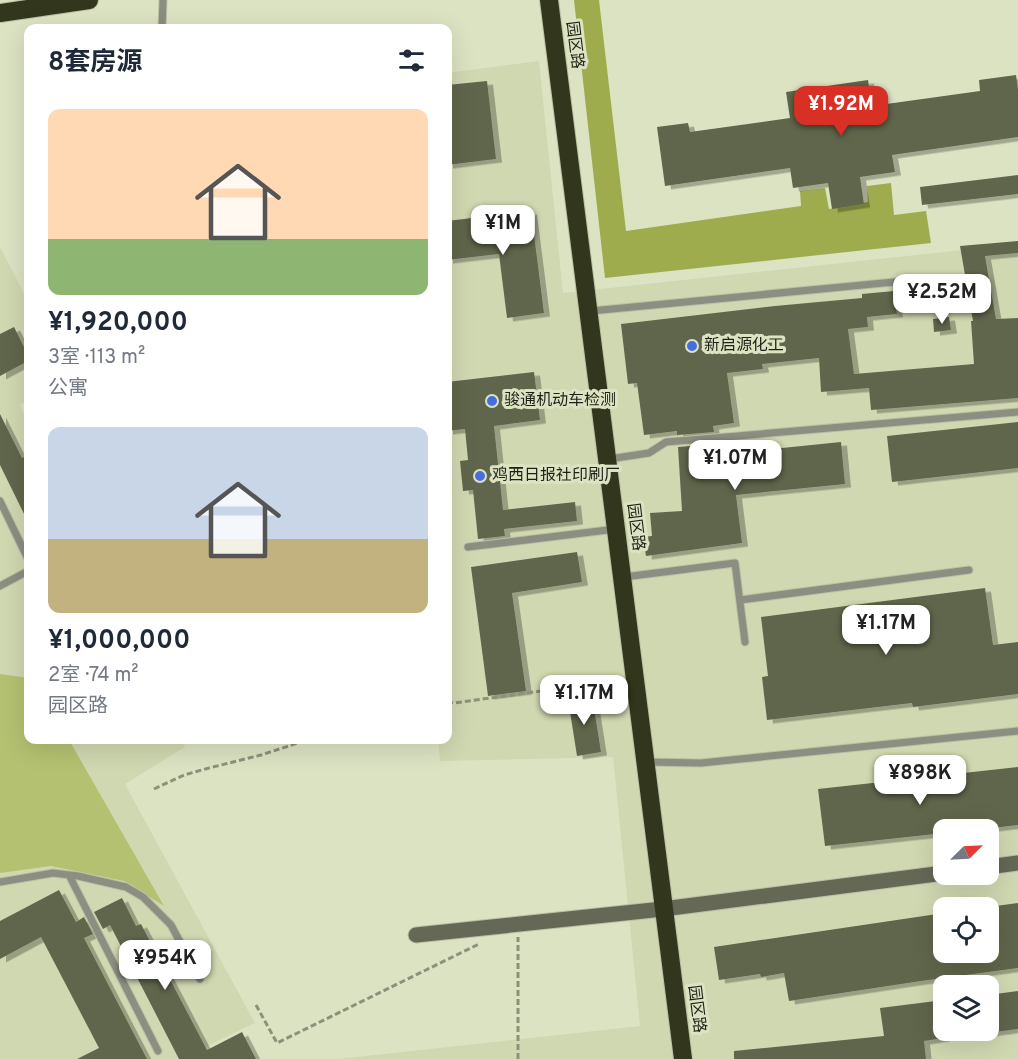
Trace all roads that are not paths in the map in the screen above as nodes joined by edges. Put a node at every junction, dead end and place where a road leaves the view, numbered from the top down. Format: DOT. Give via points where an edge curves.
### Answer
graph roads {
  1 [pos="89,0"];
  2 [pos="163,0"];
  3 [pos="549,0"];
  4 [pos="0,13"];
  5 [pos="162,24"];
  6 [pos="894,282"];
  7 [pos="588,311"];
  8 [pos="1018,412"];
  9 [pos="607,459"];
  10 [pos="0,501"];
  11 [pos="616,529"];
  12 [pos="468,547"];
  13 [pos="24,551"];
  14 [pos="969,570"];
  15 [pos="24,573"];
  16 [pos="622,577"];
  17 [pos="0,586"];
  18 [pos="740,600"];
  19 [pos="745,642"];
  20 [pos="1018,731"];
  21 [pos="645,762"];
  22 [pos="1018,863"];
  23 [pos="999,866"];
  24 [pos="933,874"];
  25 [pos="69,875"];
  26 [pos="0,882"];
  27 [pos="663,909"];
  28 [pos="416,935"];
  29 [pos="200,979"];
  30 [pos="158,1051"];
  31 [pos="683,1059"];
  1 -- 4 [label="highway"];
  2 -- 5 [label="lane"];
  3 -- 7 [label="highway, 园区路"];
  6 -- 7 [label="lane"];
  7 -- 9 [label="highway, 园区路"];
  8 -- 9 [label="lane" via="666,442 649,453"];
  9 -- 11 [label="highway, 园区路"];
  10 -- 13 [label="lane"];
  11 -- 12 [label="lane"];
  11 -- 16 [label="highway, 园区路"];
  14 -- 18 [label="lane"];
  15 -- 17 [label="lane"];
  16 -- 18 [label="lane" via="735,563"];
  16 -- 21 [label="highway, 园区路"];
  18 -- 19 [label="lane"];
  20 -- 21 [label="lane" via="701,762"];
  21 -- 27 [label="highway, 园区路"];
  22 -- 23 [label="street"];
  24 -- 27 [label="street"];
  25 -- 26 [label="lane" via="53,873"];
  25 -- 29 [label="lane" via="126,887 143,897 171,925"];
  25 -- 30 [label="lane"];
  27 -- 28 [label="street"];
  27 -- 31 [label="highway, 园区路"];
}
